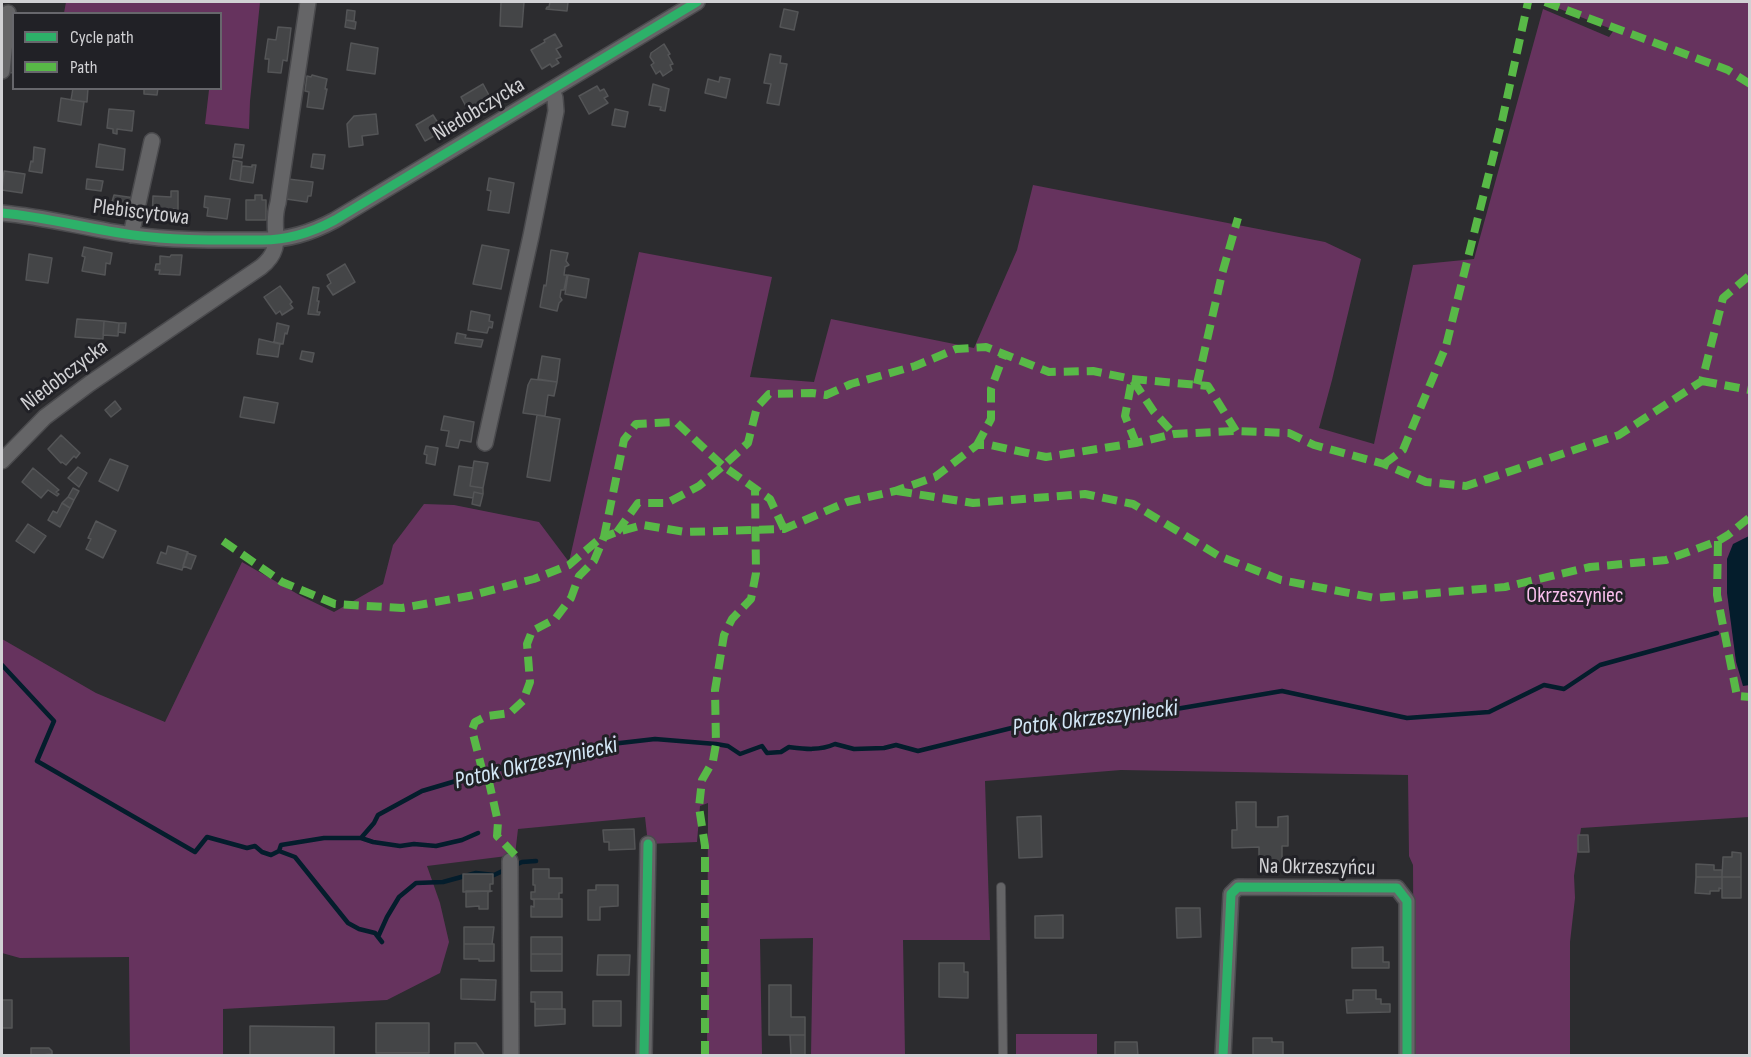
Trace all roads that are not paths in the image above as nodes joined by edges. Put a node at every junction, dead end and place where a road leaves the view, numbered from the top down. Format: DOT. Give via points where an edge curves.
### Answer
graph roads {
  1 [pos="308,2"];
  2 [pos="697,2"];
  3 [pos="8,13"];
  4 [pos="2,71"];
  5 [pos="552,89"];
  6 [pos="153,141"];
  7 [pos="2,213"];
  8 [pos="130,235"];
  9 [pos="276,240"];
  10 [pos="485,443"];
  11 [pos="2,461"];
  12 [pos="648,844"];
  13 [pos="510,861"];
  14 [pos="1001,886"];
  15 [pos="511,1056"];
  16 [pos="644,1056"];
  17 [pos="1003,1056"];
  18 [pos="1223,1056"];
  19 [pos="1407,1056"];
  1 -- 9 [label="street" via="275,213"];
  2 -- 5 [label="street, Niedobczycka"];
  3 -- 4 [label="street"];
  5 -- 9 [label="street, Niedobczycka" via="325,225"];
  5 -- 10 [label="street, Niedobczycka" via="556,111"];
  6 -- 8 [label="street, Plebiscytowa"];
  7 -- 8 [label="street, Plebiscytowa"];
  8 -- 9 [label="street, Plebiscytowa" via="187,240"];
  9 -- 11 [label="street, Niedobczycka" via="266,263 89,384 45,417"];
  12 -- 16 [label="street"];
  13 -- 15 [label="street"];
  14 -- 17 [label="lane"];
  18 -- 19 [label="street, Na Okrzeszyńcu" via="1231,894 1238,887 1397,888 1407,901"];
}
